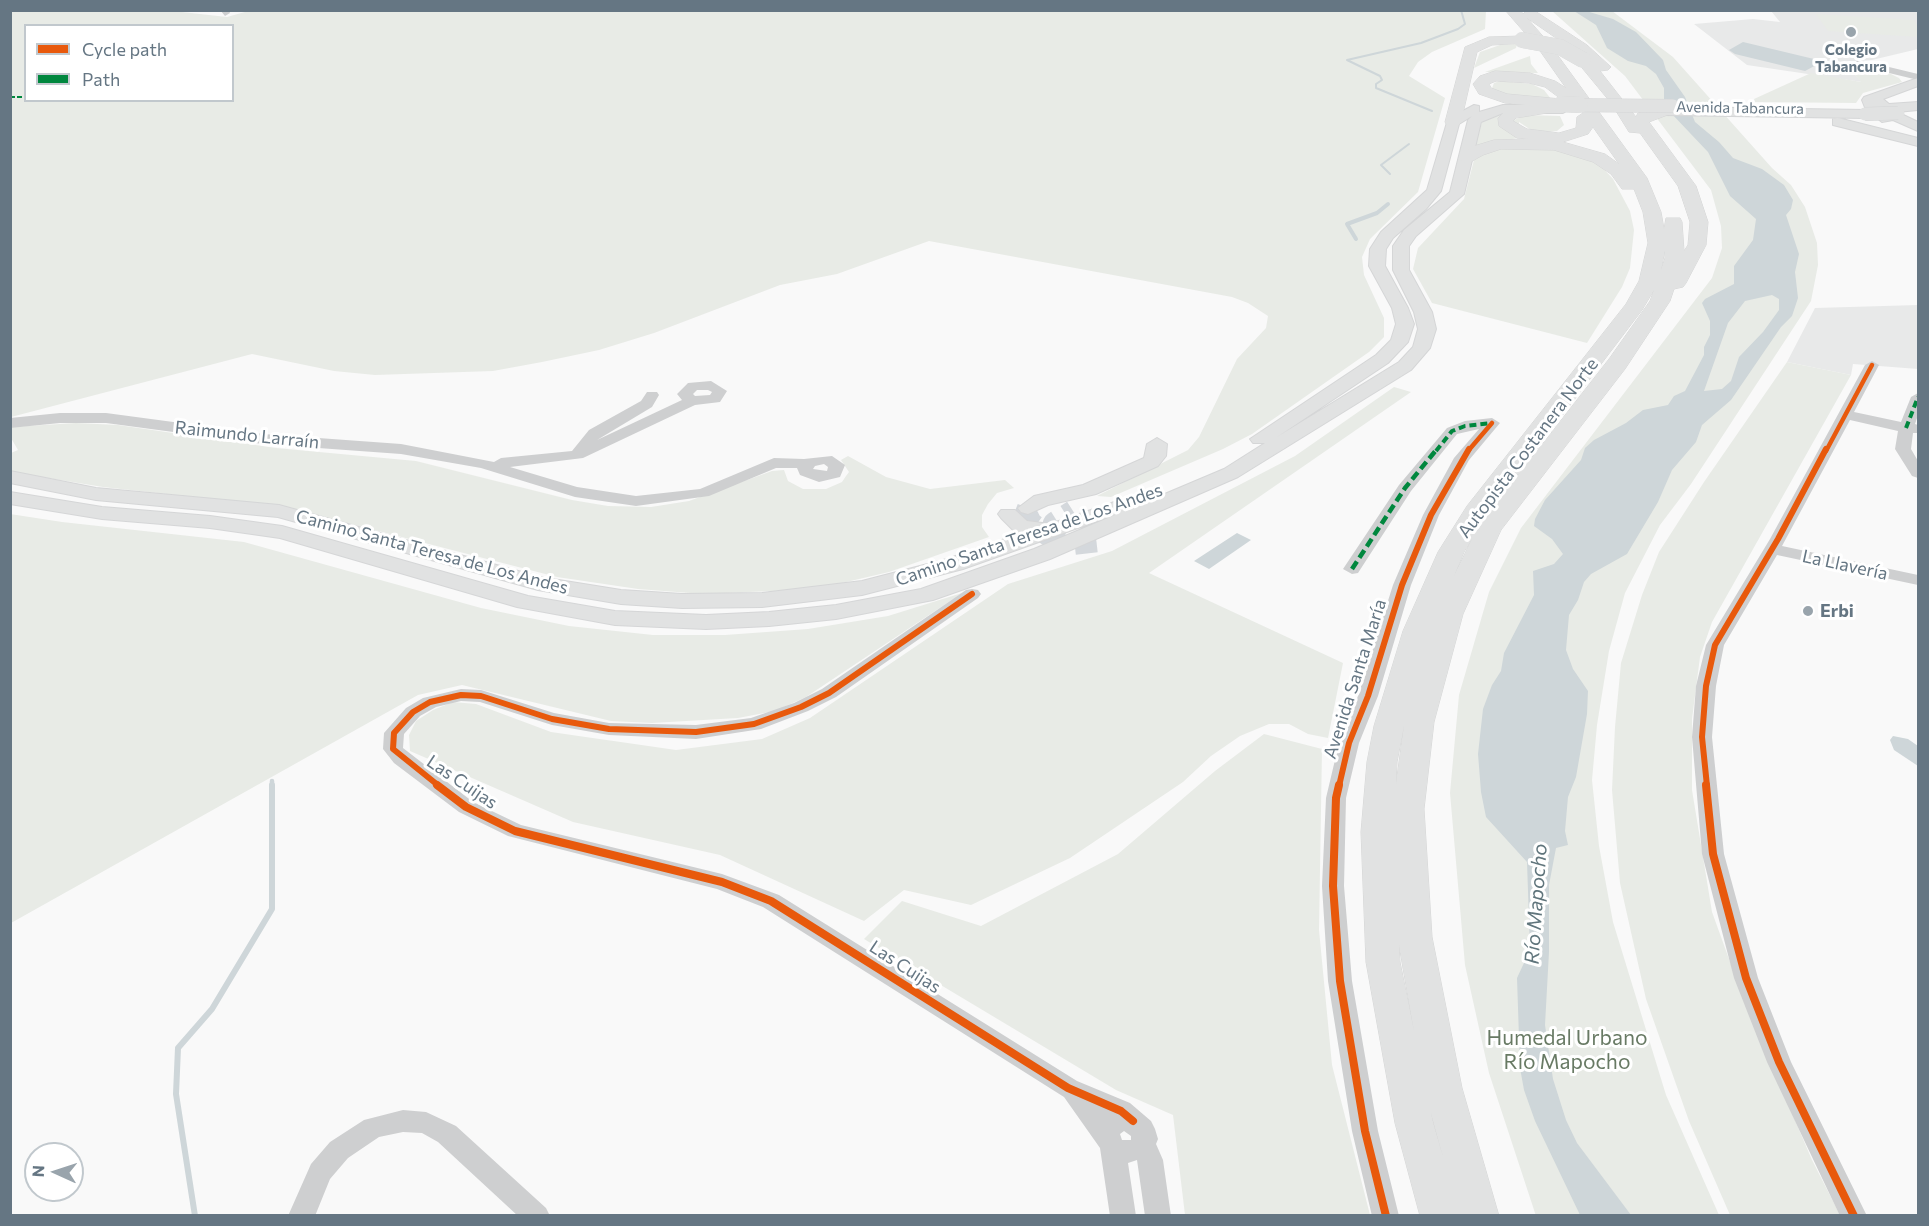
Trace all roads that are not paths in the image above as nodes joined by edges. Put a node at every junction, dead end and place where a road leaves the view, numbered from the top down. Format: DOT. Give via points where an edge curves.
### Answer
graph roads {
  1 [pos="1512,10"];
  2 [pos="1523,35"];
  3 [pos="1543,45"];
  4 [pos="1860,63"];
  5 [pos="1916,83"];
  6 [pos="1569,107"];
  7 [pos="1669,108"];
  8 [pos="1918,109"];
  9 [pos="1764,111"];
  10 [pos="1454,118"];
  11 [pos="1918,127"];
  12 [pos="1918,132"];
  13 [pos="1918,142"];
  14 [pos="1467,159"];
  15 [pos="1646,192"];
  16 [pos="1656,225"];
  17 [pos="1676,244"];
  18 [pos="1660,302"];
  19 [pos="1872,365"];
  20 [pos="652,395"];
  21 [pos="1918,397"];
  22 [pos="692,401"];
  23 [pos="1846,414"];
  24 [pos="10,423"];
  25 [pos="1912,429"];
  26 [pos="1157,444"];
  27 [pos="577,455"];
  28 [pos="484,464"];
  29 [pos="807,464"];
  30 [pos="1918,473"];
  31 [pos="10,477"];
  32 [pos="10,498"];
  33 [pos="1144,505"];
  34 [pos="1028,508"];
  35 [pos="1073,511"];
  36 [pos="1057,528"];
  37 [pos="1099,541"];
  38 [pos="1007,546"];
  39 [pos="1773,549"];
  40 [pos="1352,569"];
  41 [pos="1918,580"];
  42 [pos="972,594"];
  43 [pos="1068,1088"];
  44 [pos="1138,1133"];
  45 [pos="1110,1142"];
  46 [pos="301,1215"];
  47 [pos="537,1215"];
  48 [pos="1123,1215"];
  49 [pos="1158,1215"];
  50 [pos="1386,1215"];
  51 [pos="1440,1215"];
  52 [pos="1479,1215"];
  53 [pos="1854,1215"];
  1 -- 2 [label="highway, Autopista Costanera Norte"];
  2 -- 3 [label="highway, Autopista Costanera Norte"];
  2 -- 7 [label="highway, bridge" via="1582,48 1624,92"];
  2 -- 10 [label="highway" via="1475,74"];
  2 -- 10 [label="highway" via="1471,48"];
  2 -- 17 [label="highway, Autopista Costanera Norte" via="1560,48 1657,185 1671,214"];
  2 -- 17 [label="highway, bridge" via="1566,49 1583,60 1618,101 1678,201 1684,224"];
  3 -- 6 [label="highway"];
  3 -- 15 [label="highway, Autopista Costanera Norte"];
  4 -- 5 [label="street"];
  5 -- 11 [label="main road" via="1880,104 1893,116"];
  5 -- 12 [label="main road" via="1874,97 1868,104 1881,116"];
  6 -- 7 [label="main road, Avenida Tabancura, bridge"];
  6 -- 10 [label="main road" via="1487,105"];
  6 -- 14 [label="main road, Camino Santa Teresa de Los Andes" via="1496,110 1478,117"];
  6 -- 15 [label="highway"];
  7 -- 9 [label="main road, Avenida Tabancura"];
  7 -- 18 [label="highway" via="1641,119 1687,186 1698,222 1698,238 1694,254 1677,283"];
  8 -- 9 [label="main road, Avenida Tabancura, bridge"];
  9 -- 13 [label="main road" via="1822,119"];
  10 -- 33 [label="main road, Camino Santa Teresa de Los Andes" via="1434,191 1387,235 1378,249 1377,266 1405,324 1395,348 1239,453"];
  14 -- 16 [label="highway" via="1482,149 1514,143 1546,144 1586,153 1617,170"];
  14 -- 33 [label="main road, Camino Santa Teresa de Los Andes" via="1457,194 1410,233 1400,251 1401,270 1426,321 1424,343 1417,355 1394,374 1246,465"];
  15 -- 16 [label="highway, Autopista Costanera Norte"];
  16 -- 51 [label="highway, Autopista Costanera Norte" via="1653,268 1635,306 1476,511 1451,552 1417,631 1389,726 1377,832 1383,962 1414,1123"];
  17 -- 18 [label="highway, Autopista Costanera Norte" via="1672,272"];
  18 -- 52 [label="highway, Autopista Costanera Norte" via="1486,535 1449,614 1419,722 1408,809 1415,937 1443,1088"];
  19 -- 23 [label="street"];
  20 -- 27 [label="street" via="647,404 594,433"];
  21 -- 25 [label="street"];
  22 -- 27 [label="street, Raimundo Larraín"];
  23 -- 25 [label="street"];
  23 -- 39 [label="street"];
  24 -- 28 [label="street, Raimundo Larraín" via="106,418 263,439 401,449"];
  25 -- 30 [label="street" via="1903,449"];
  26 -- 34 [label="main road" via="1151,462 1089,490 1041,500"];
  27 -- 28 [label="street, Raimundo Larraín" via="538,462"];
  28 -- 29 [label="street, Raimundo Larraín" via="575,492 636,501 703,493 774,463"];
  31 -- 38 [label="main road, Camino Santa Teresa de Los Andes" via="96,494 279,511 538,583 651,600 737,601 824,594 900,579"];
  32 -- 33 [label="main road, Camino Santa Teresa de Los Andes" via="81,510 282,532 547,607 615,618 706,622 824,614 925,595 1021,562"];
  33 -- 35 [label="main road"];
  33 -- 36 [label="main road, Camino Santa Teresa de Los Andes"];
  33 -- 37 [label="main road"];
  36 -- 38 [label="main road, Camino Santa Teresa de Los Andes"];
  36 -- 38 [label="main road" via="1021,527 1008,514 1011,535"];
  39 -- 41 [label="street, La Llavería"];
  39 -- 53 [label="street" via="1725,625 1710,663 1702,737 1708,821 1720,885 1746,978 1787,1080"];
  40 -- 50 [label="street, Avenida Santa María" via="1406,488 1452,431 1492,423 1498,431 1424,534 1402,585 1368,696 1343,760 1334,819 1333,886 1340,981 1361,1112"];
  42 -- 43 [label="street, Las Cuijas" via="829,693 754,724 696,732 628,731 571,723 490,698 461,695 430,702 413,712 397,728 392,744 396,754 409,765 466,807 498,824 551,842 722,882 771,901"];
  43 -- 44 [label="street, Las Cuijas" via="1121,1111"];
  43 -- 45 [label="street, Las Cuijas" via="1094,1116"];
  44 -- 45 [label="street" via="1130,1153"];
  44 -- 49 [label="street" via="1150,1160"];
  45 -- 48 [label="street"];
  46 -- 47 [label="street" via="320,1172 339,1150 373,1128 404,1121 426,1124 447,1134"];
}
